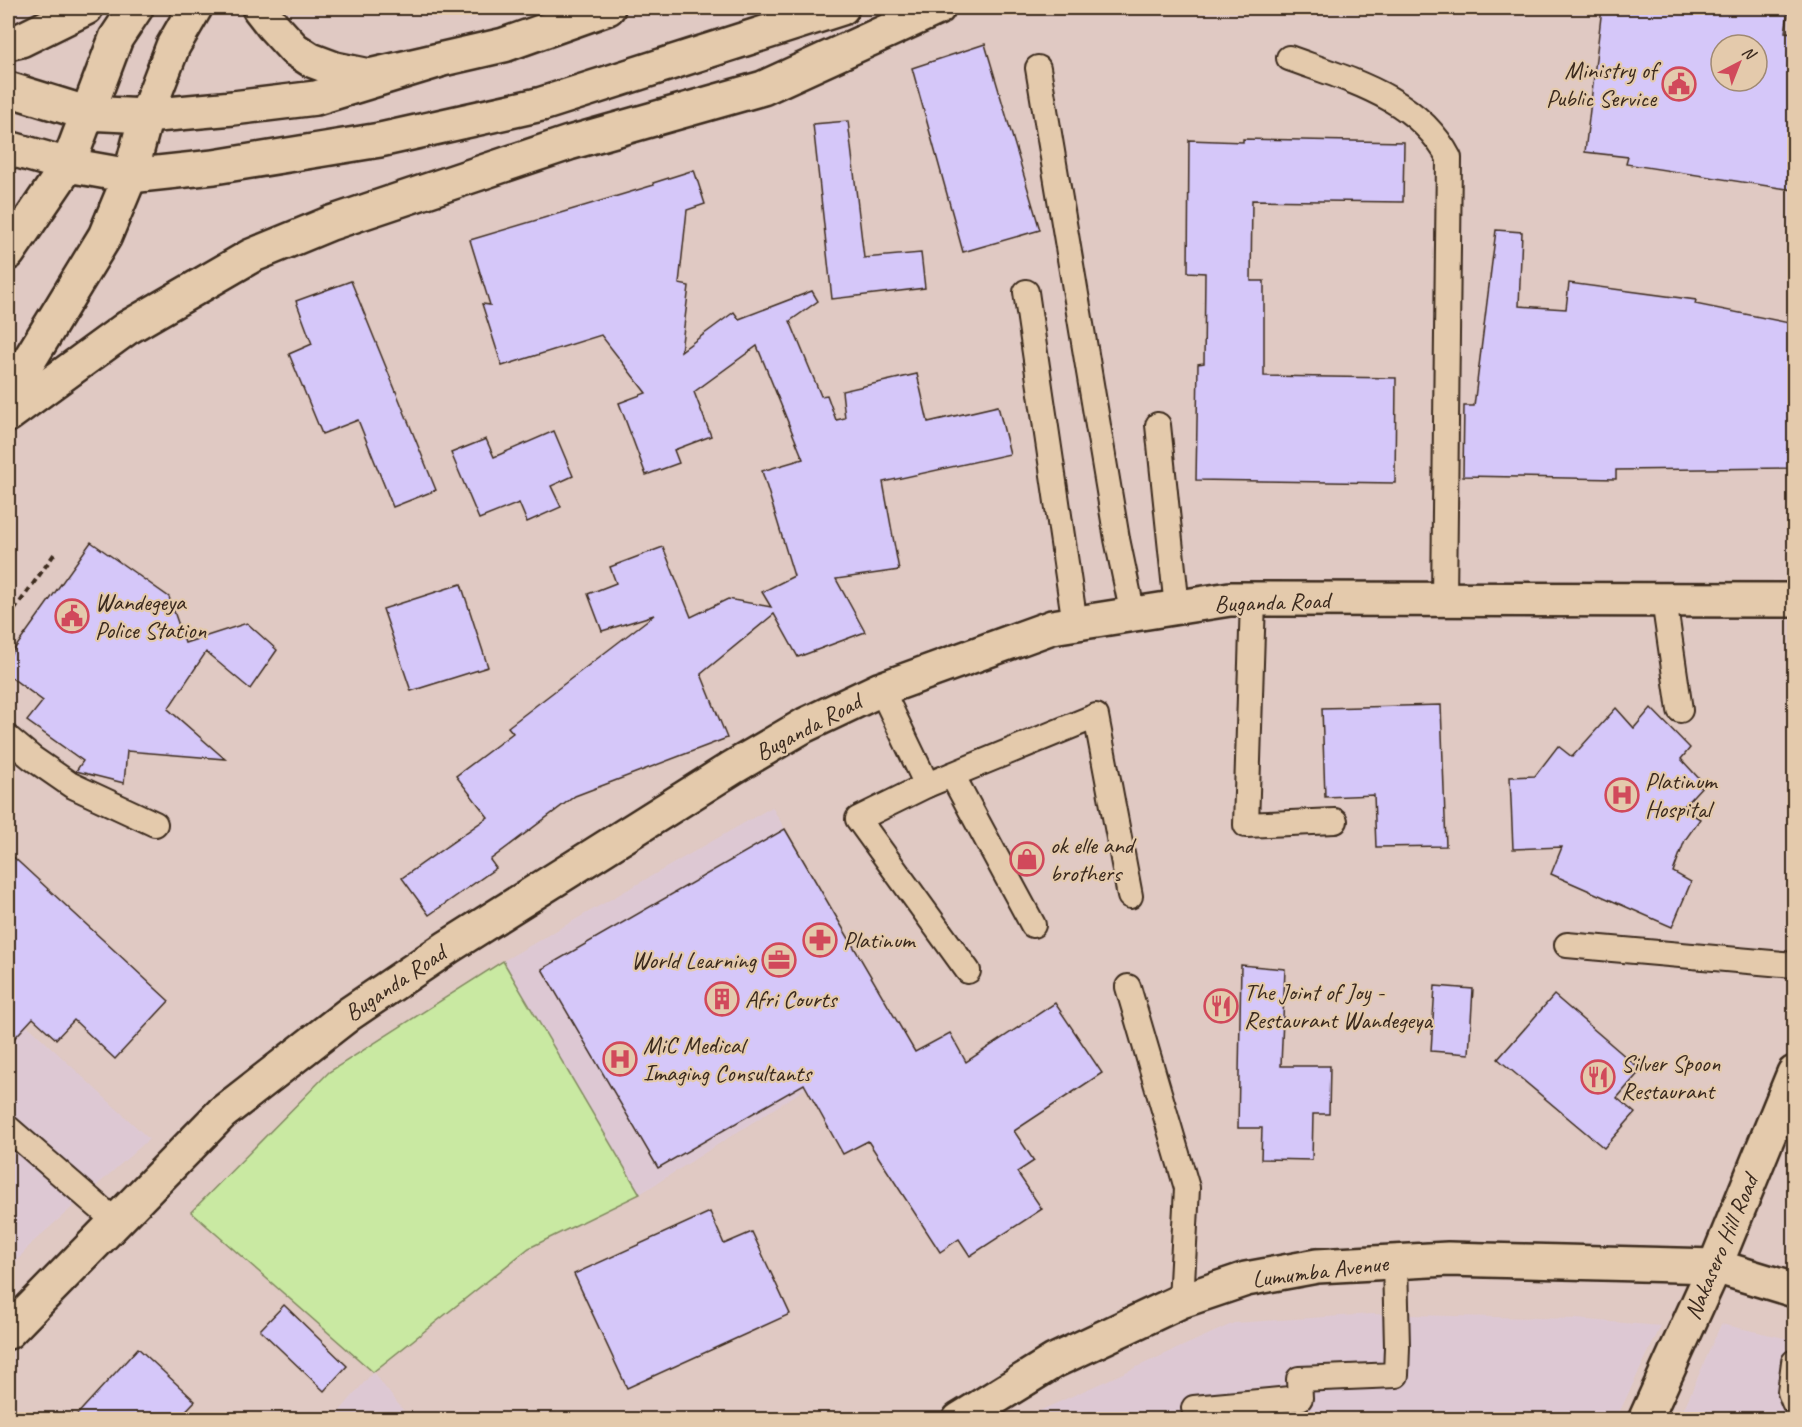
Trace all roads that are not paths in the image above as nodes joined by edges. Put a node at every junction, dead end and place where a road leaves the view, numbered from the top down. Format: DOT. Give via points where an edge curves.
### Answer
graph roads {
  1 [pos="86,8"];
  2 [pos="135,8"];
  3 [pos="195,8"];
  4 [pos="259,8"];
  5 [pos="608,8"];
  6 [pos="842,8"];
  7 [pos="938,8"];
  8 [pos="8,43"];
  9 [pos="1289,58"];
  10 [pos="437,62"];
  11 [pos="1038,68"];
  12 [pos="8,89"];
  13 [pos="86,113"];
  14 [pos="146,116"];
  15 [pos="8,148"];
  16 [pos="68,165"];
  17 [pos="130,176"];
  18 [pos="8,253"];
  19 [pos="1026,292"];
  20 [pos="8,395"];
  21 [pos="8,415"];
  22 [pos="1158,426"];
  23 [pos="1253,599"];
  24 [pos="1444,599"];
  25 [pos="1664,600"];
  26 [pos="1794,600"];
  27 [pos="1177,608"];
  28 [pos="1133,615"];
  29 [pos="1075,624"];
  30 [pos="881,689"];
  31 [pos="1680,710"];
  32 [pos="8,738"];
  33 [pos="952,775"];
  34 [pos="927,785"];
  35 [pos="1335,821"];
  36 [pos="155,824"];
  37 [pos="1130,896"];
  38 [pos="1033,925"];
  39 [pos="1567,945"];
  40 [pos="1794,965"];
  41 [pos="969,971"];
  42 [pos="1128,987"];
  43 [pos="1794,1073"];
  44 [pos="8,1128"];
  45 [pos="115,1221"];
  46 [pos="1395,1262"];
  47 [pos="1715,1266"];
  48 [pos="1794,1290"];
  49 [pos="1181,1301"];
  50 [pos="8,1332"];
  51 [pos="1794,1362"];
  52 [pos="1794,1402"];
  53 [pos="1194,1408"];
  54 [pos="959,1419"];
  55 [pos="1645,1419"];
  1 -- 8 [label="main road"];
  2 -- 13 [label="main road" via="116,38"];
  3 -- 14 [label="main road" via="173,46"];
  4 -- 10 [label="main road" via="294,49 335,69 369,76"];
  5 -- 10 [label="main road" via="504,45"];
  6 -- 17 [label="main road" via="542,104 380,140 214,167"];
  7 -- 21 [label="main road" via="763,88 569,143 331,223 251,256 127,328"];
  9 -- 24 [label="lane" via="1377,90 1405,107 1440,141 1449,158"];
  10 -- 14 [label="main road" via="316,98"];
  11 -- 28 [label="lane"];
  12 -- 13 [label="main road"];
  13 -- 14 [label="main road"];
  13 -- 16 [label="main road"];
  14 -- 17 [label="main road"];
  15 -- 16 [label="main road"];
  16 -- 17 [label="main road"];
  16 -- 18 [label="main road"];
  17 -- 20 [label="main road" via="105,236"];
  19 -- 29 [label="lane"];
  22 -- 27 [label="lane"];
  23 -- 24 [label="main road, Buganda Road"];
  23 -- 27 [label="main road, Buganda Road"];
  23 -- 35 [label="lane" via="1246,825"];
  24 -- 25 [label="main road, Buganda Road"];
  25 -- 26 [label="main road, Buganda Road"];
  25 -- 31 [label="lane"];
  27 -- 28 [label="main road, Buganda Road"];
  28 -- 29 [label="main road, Buganda Road"];
  29 -- 30 [label="main road, Buganda Road" via="1052,627"];
  30 -- 34 [label="lane"];
  30 -- 45 [label="main road, Buganda Road" via="805,725 732,768 349,1014 222,1113"];
  32 -- 36 [label="lane" via="71,785"];
  33 -- 34 [label="lane"];
  33 -- 37 [label="lane" via="1095,716"];
  33 -- 38 [label="lane"];
  34 -- 41 [label="lane" via="858,819"];
  39 -- 40 [label="lane"];
  42 -- 49 [label="lane" via="1187,1188"];
  43 -- 47 [label="main road, Nakasero Hill Road"];
  44 -- 45 [label="lane"];
  45 -- 50 [label="main road, Buganda Road"];
  46 -- 47 [label="main road, Lumumba Avenue" via="1448,1259"];
  46 -- 49 [label="main road, Lumumba Avenue" via="1317,1266 1245,1279"];
  46 -- 53 [label="lane" via="1396,1375 1299,1379 1300,1398"];
  47 -- 48 [label="main road, Lumumba Avenue"];
  47 -- 55 [label="main road, Nakasero Hill Road"];
  49 -- 54 [label="main road, Lumumba Avenue" via="1054,1360"];
  51 -- 52 [label="lane" via="1790,1392"];
}
